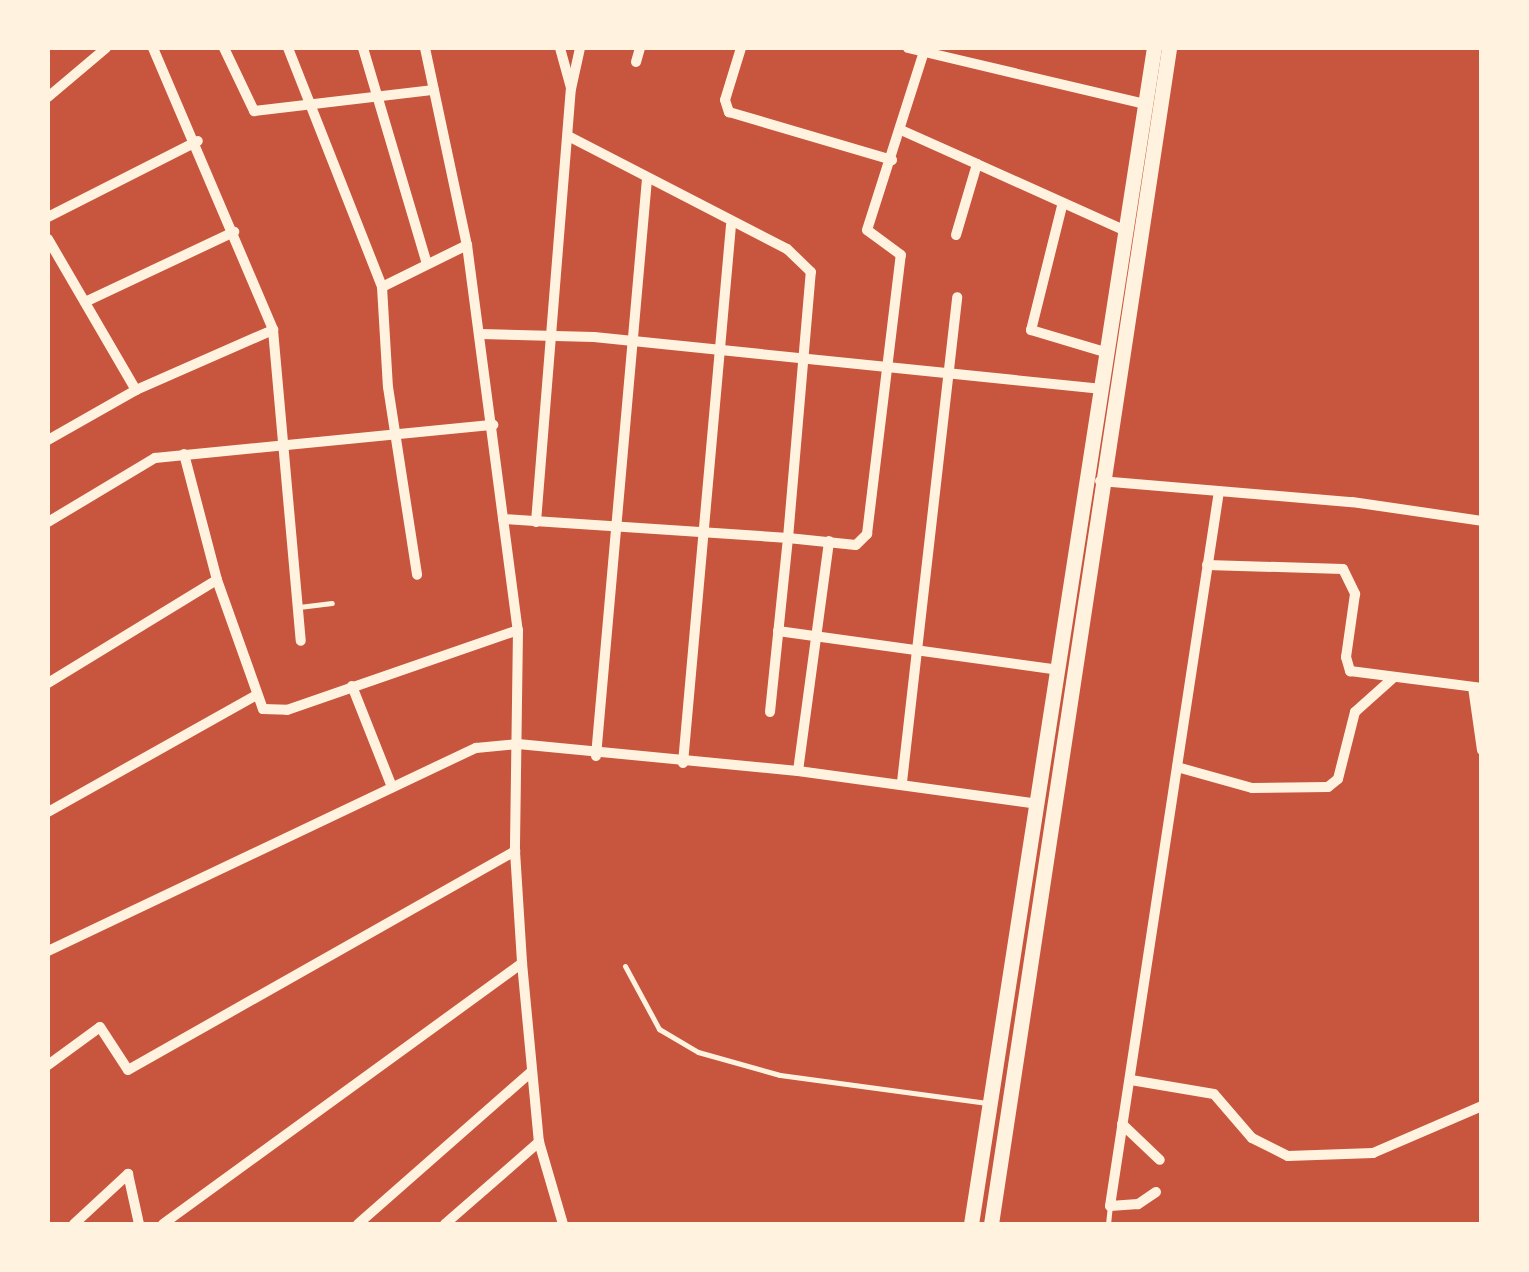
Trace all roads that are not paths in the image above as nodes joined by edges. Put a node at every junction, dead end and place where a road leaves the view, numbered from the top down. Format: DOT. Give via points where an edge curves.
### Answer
graph roads {
  1 [pos="106,48"];
  2 [pos="153,48"];
  3 [pos="224,48"];
  4 [pos="288,48"];
  5 [pos="363,48"];
  6 [pos="425,48"];
  7 [pos="560,48"];
  8 [pos="580,48"];
  9 [pos="640,48"];
  10 [pos="741,48"];
  11 [pos="908,48"];
  12 [pos="1154,48"];
  13 [pos="1169,48"];
  14 [pos="933,51"];
  15 [pos="636,62"];
  16 [pos="571,88"];
  17 [pos="434,90"];
  18 [pos="50,91"];
  19 [pos="378,96"];
  20 [pos="1144,104"];
  21 [pos="311,106"];
  22 [pos="901,130"];
  23 [pos="568,136"];
  24 [pos="198,140"];
  25 [pos="892,160"];
  26 [pos="977,164"];
  27 [pos="647,179"];
  28 [pos="1062,206"];
  29 [pos="48,216"];
  30 [pos="730,225"];
  31 [pos="1126,231"];
  32 [pos="234,232"];
  33 [pos="956,235"];
  34 [pos="48,239"];
  35 [pos="467,245"];
  36 [pos="427,264"];
  37 [pos="382,286"];
  38 [pos="956,296"];
  39 [pos="85,302"];
  40 [pos="273,330"];
  41 [pos="480,334"];
  42 [pos="549,334"];
  43 [pos="634,342"];
  44 [pos="720,349"];
  45 [pos="1108,353"];
  46 [pos="802,357"];
  47 [pos="886,365"];
  48 [pos="948,370"];
  49 [pos="136,390"];
  50 [pos="1102,390"];
  51 [pos="493,425"];
  52 [pos="396,438"];
  53 [pos="48,439"];
  54 [pos="280,446"];
  55 [pos="184,454"];
  56 [pos="1097,481"];
  57 [pos="1219,491"];
  58 [pos="503,519"];
  59 [pos="1482,521"];
  60 [pos="48,522"];
  61 [pos="536,522"];
  62 [pos="616,526"];
  63 [pos="705,532"];
  64 [pos="788,538"];
  65 [pos="829,542"];
  66 [pos="1208,565"];
  67 [pos="417,575"];
  68 [pos="217,580"];
  69 [pos="332,602"];
  70 [pos="298,607"];
  71 [pos="518,630"];
  72 [pos="778,631"];
  73 [pos="818,637"];
  74 [pos="301,642"];
  75 [pos="916,651"];
  76 [pos="1060,670"];
  77 [pos="1393,678"];
  78 [pos="48,683"];
  79 [pos="352,686"];
  80 [pos="1477,688"];
  81 [pos="255,696"];
  82 [pos="770,712"];
  83 [pos="518,744"];
  84 [pos="1482,750"];
  85 [pos="596,756"];
  86 [pos="684,764"];
  87 [pos="1177,767"];
  88 [pos="798,771"];
  89 [pos="902,782"];
  90 [pos="392,787"];
  91 [pos="1039,804"];
  92 [pos="48,812"];
  93 [pos="515,851"];
  94 [pos="48,950"];
  95 [pos="522,963"];
  96 [pos="625,966"];
  97 [pos="48,1064"];
  98 [pos="531,1072"];
  99 [pos="1131,1080"];
  100 [pos="990,1103"];
  101 [pos="1482,1106"];
  102 [pos="1122,1124"];
  103 [pos="539,1142"];
  104 [pos="1160,1160"];
  105 [pos="1156,1192"];
  106 [pos="1110,1206"];
  107 [pos="74,1224"];
  108 [pos="140,1224"];
  109 [pos="162,1224"];
  110 [pos="358,1224"];
  111 [pos="444,1224"];
  112 [pos="563,1224"];
  113 [pos="972,1224"];
  114 [pos="991,1224"];
  115 [pos="1108,1224"];
  1 -- 18 [label="street"];
  2 -- 24 [label="street"];
  3 -- 21 [label="street" via="254,111"];
  4 -- 21 [label="street"];
  5 -- 19 [label="street"];
  6 -- 17 [label="street"];
  7 -- 16 [label="street"];
  8 -- 16 [label="street"];
  9 -- 15 [label="street"];
  10 -- 25 [label="street" via="725,100 729,112"];
  11 -- 14 [label="street"];
  12 -- 20 [label="highway"];
  13 -- 56 [label="highway"];
  14 -- 20 [label="street"];
  14 -- 22 [label="street"];
  16 -- 23 [label="street"];
  17 -- 19 [label="street"];
  17 -- 35 [label="street"];
  19 -- 21 [label="street"];
  19 -- 36 [label="street"];
  20 -- 31 [label="highway"];
  21 -- 37 [label="street"];
  22 -- 25 [label="street"];
  22 -- 26 [label="street"];
  23 -- 27 [label="street"];
  23 -- 42 [label="street"];
  24 -- 29 [label="street"];
  24 -- 32 [label="street"];
  25 -- 47 [label="street" via="868,230 901,255"];
  26 -- 28 [label="street"];
  26 -- 33 [label="street"];
  27 -- 30 [label="street"];
  27 -- 43 [label="street"];
  28 -- 31 [label="street"];
  28 -- 45 [label="street" via="1030,330"];
  30 -- 44 [label="street"];
  30 -- 46 [label="street" via="788,250 811,272"];
  31 -- 45 [label="highway"];
  32 -- 39 [label="street"];
  32 -- 40 [label="street"];
  34 -- 39 [label="street"];
  35 -- 36 [label="street"];
  35 -- 41 [label="street"];
  36 -- 37 [label="street"];
  37 -- 52 [label="street"];
  38 -- 48 [label="street"];
  39 -- 49 [label="street"];
  40 -- 49 [label="street"];
  40 -- 54 [label="street"];
  41 -- 42 [label="street"];
  41 -- 51 [label="street"];
  42 -- 43 [label="street"];
  42 -- 61 [label="street"];
  43 -- 44 [label="street"];
  43 -- 62 [label="street"];
  44 -- 46 [label="street"];
  44 -- 63 [label="street"];
  45 -- 50 [label="highway"];
  46 -- 47 [label="street"];
  46 -- 64 [label="street"];
  47 -- 48 [label="street"];
  47 -- 65 [label="street" via="867,534 856,546"];
  48 -- 50 [label="street"];
  48 -- 75 [label="street"];
  49 -- 53 [label="street"];
  50 -- 56 [label="highway"];
  51 -- 52 [label="street"];
  51 -- 58 [label="street"];
  52 -- 54 [label="street"];
  52 -- 67 [label="street"];
  54 -- 55 [label="street"];
  54 -- 70 [label="street"];
  55 -- 60 [label="street" via="154,458"];
  55 -- 68 [label="street"];
  56 -- 57 [label="street"];
  56 -- 76 [label="highway"];
  56 -- 114 [label="highway"];
  57 -- 59 [label="street"];
  57 -- 66 [label="street"];
  58 -- 61 [label="street"];
  58 -- 71 [label="street"];
  61 -- 62 [label="street"];
  62 -- 63 [label="street"];
  62 -- 85 [label="street"];
  63 -- 64 [label="street"];
  63 -- 86 [label="street"];
  64 -- 65 [label="street"];
  64 -- 72 [label="street"];
  65 -- 73 [label="street"];
  66 -- 77 [label="street" via="1343,569 1355,594 1350,670"];
  66 -- 87 [label="street"];
  68 -- 78 [label="street"];
  68 -- 81 [label="street"];
  69 -- 70 [label="lane"];
  70 -- 74 [label="street"];
  71 -- 79 [label="street"];
  71 -- 83 [label="street"];
  72 -- 73 [label="street"];
  72 -- 82 [label="street"];
  73 -- 75 [label="street"];
  73 -- 88 [label="street"];
  75 -- 76 [label="street"];
  75 -- 89 [label="street"];
  76 -- 91 [label="highway"];
  77 -- 80 [label="street"];
  77 -- 87 [label="street" via="1355,712 1338,779 1328,787 1252,788"];
  79 -- 81 [label="street" via="287,710 263,709"];
  79 -- 90 [label="street"];
  80 -- 84 [label="street"];
  81 -- 92 [label="street"];
  83 -- 85 [label="street"];
  83 -- 90 [label="street" via="476,748"];
  83 -- 93 [label="street"];
  85 -- 86 [label="street"];
  86 -- 88 [label="street"];
  87 -- 99 [label="street"];
  88 -- 89 [label="street"];
  89 -- 91 [label="street"];
  90 -- 94 [label="street"];
  91 -- 100 [label="highway"];
  93 -- 95 [label="street"];
  93 -- 97 [label="street" via="128,1070 100,1027"];
  95 -- 98 [label="street"];
  95 -- 109 [label="street"];
  96 -- 100 [label="lane" via="659,1029 698,1052 780,1075"];
  98 -- 103 [label="street"];
  98 -- 110 [label="street"];
  99 -- 101 [label="street" via="1214,1094 1252,1138 1288,1156 1373,1153"];
  99 -- 102 [label="street"];
  100 -- 113 [label="highway"];
  102 -- 104 [label="street"];
  102 -- 106 [label="street"];
  103 -- 111 [label="street"];
  103 -- 112 [label="street"];
  105 -- 106 [label="street" via="1138,1204"];
  106 -- 115 [label="lane"];
  107 -- 108 [label="street" via="128,1174"];
}
